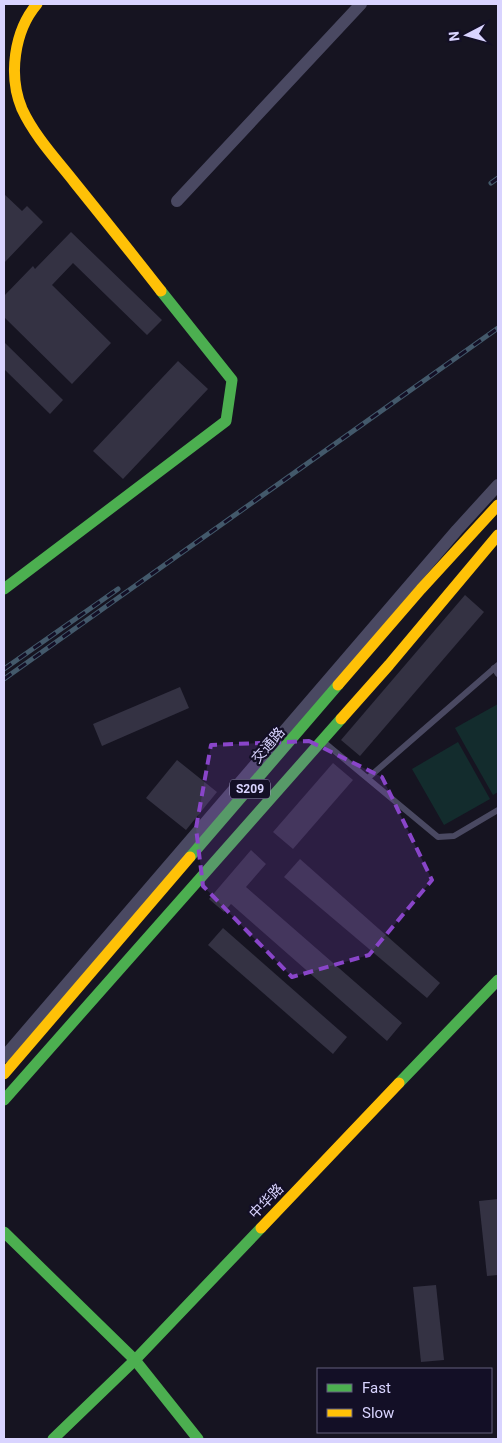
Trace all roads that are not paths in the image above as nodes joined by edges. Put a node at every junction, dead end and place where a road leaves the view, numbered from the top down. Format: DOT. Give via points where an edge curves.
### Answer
graph roads {
  1 [pos="37,4"];
  2 [pos="361,4"];
  3 [pos="177,201"];
  4 [pos="498,485"];
  5 [pos="498,505"];
  6 [pos="498,535"];
  7 [pos="4,589"];
  8 [pos="496,666"];
  9 [pos="498,674"];
  10 [pos="322,740"];
  11 [pos="368,778"];
  12 [pos="498,810"];
  13 [pos="498,980"];
  14 [pos="4,1057"];
  15 [pos="4,1074"];
  16 [pos="4,1100"];
  17 [pos="4,1232"];
  18 [pos="135,1360"];
  19 [pos="53,1439"];
  20 [pos="198,1439"];
  1 -- 7 [label="street" via="17,43 14,77 22,108 40,140 232,380 226,421"];
  2 -- 3 [label="street"];
  4 -- 14 [label="street"];
  5 -- 15 [label="street, 交通路 / S209"];
  6 -- 10 [label="street, S209"];
  8 -- 9 [label="lane"];
  8 -- 11 [label="lane"];
  10 -- 11 [label="lane"];
  10 -- 16 [label="street, S209"];
  11 -- 12 [label="lane" via="438,837 454,836"];
  13 -- 18 [label="street, 中华路"];
  17 -- 18 [label="street"];
  18 -- 19 [label="street, 中华路"];
  18 -- 20 [label="street"];
}
